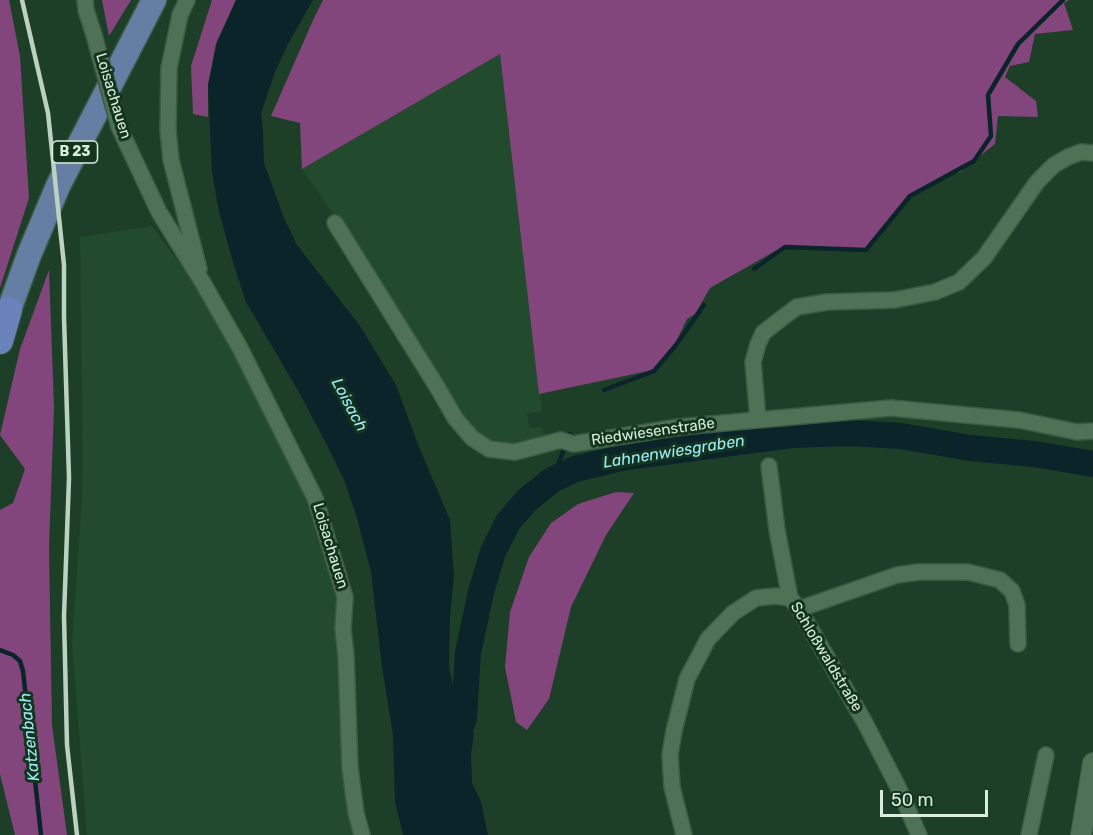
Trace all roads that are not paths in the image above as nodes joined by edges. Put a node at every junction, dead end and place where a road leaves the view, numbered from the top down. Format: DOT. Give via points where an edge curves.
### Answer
graph roads {
  1 [pos="85,0"];
  2 [pos="154,0"];
  3 [pos="187,0"];
  4 [pos="1093,153"];
  5 [pos="335,223"];
  6 [pos="203,283"];
  7 [pos="9,310"];
  8 [pos="0,341"];
  9 [pos="758,419"];
  10 [pos="1093,431"];
  11 [pos="769,466"];
  12 [pos="795,603"];
  13 [pos="1018,644"];
  14 [pos="1046,755"];
  15 [pos="1093,763"];
  16 [pos="362,835"];
  17 [pos="684,835"];
  18 [pos="920,835"];
  19 [pos="1029,835"];
  20 [pos="1081,835"];
  1 -- 6 [label="street, Loisachauen, bridge" via="119,127 159,212"];
  2 -- 7 [label="main road, B 23" via="58,186"];
  3 -- 6 [label="street, Loisachauen" via="169,68 168,130 171,160"];
  4 -- 9 [label="street" via="1081,152 1054,165 1037,182 984,258 958,282 935,292 894,300 798,307 763,333 753,362"];
  5 -- 9 [label="street, Riedwiesenstraße" via="455,418 472,438 489,449 515,452"];
  6 -- 16 [label="street, Loisachauen" via="315,498 345,597 342,629 351,775"];
  7 -- 8 [label="highway, B 23"];
  9 -- 10 [label="street, Riedwiesenstraße" via="891,408"];
  11 -- 12 [label="street, Schloßwaldstraße" via="777,530"];
  12 -- 13 [label="street" via="897,575 968,572 1000,580 1012,591 1017,605"];
  12 -- 17 [label="street" via="776,596 756,598 733,613 708,639 687,680 670,755 672,787"];
  12 -- 18 [label="street, Schloßwaldstraße" via="864,721"];
  14 -- 19 [label="street"];
  15 -- 20 [label="street"];
}
